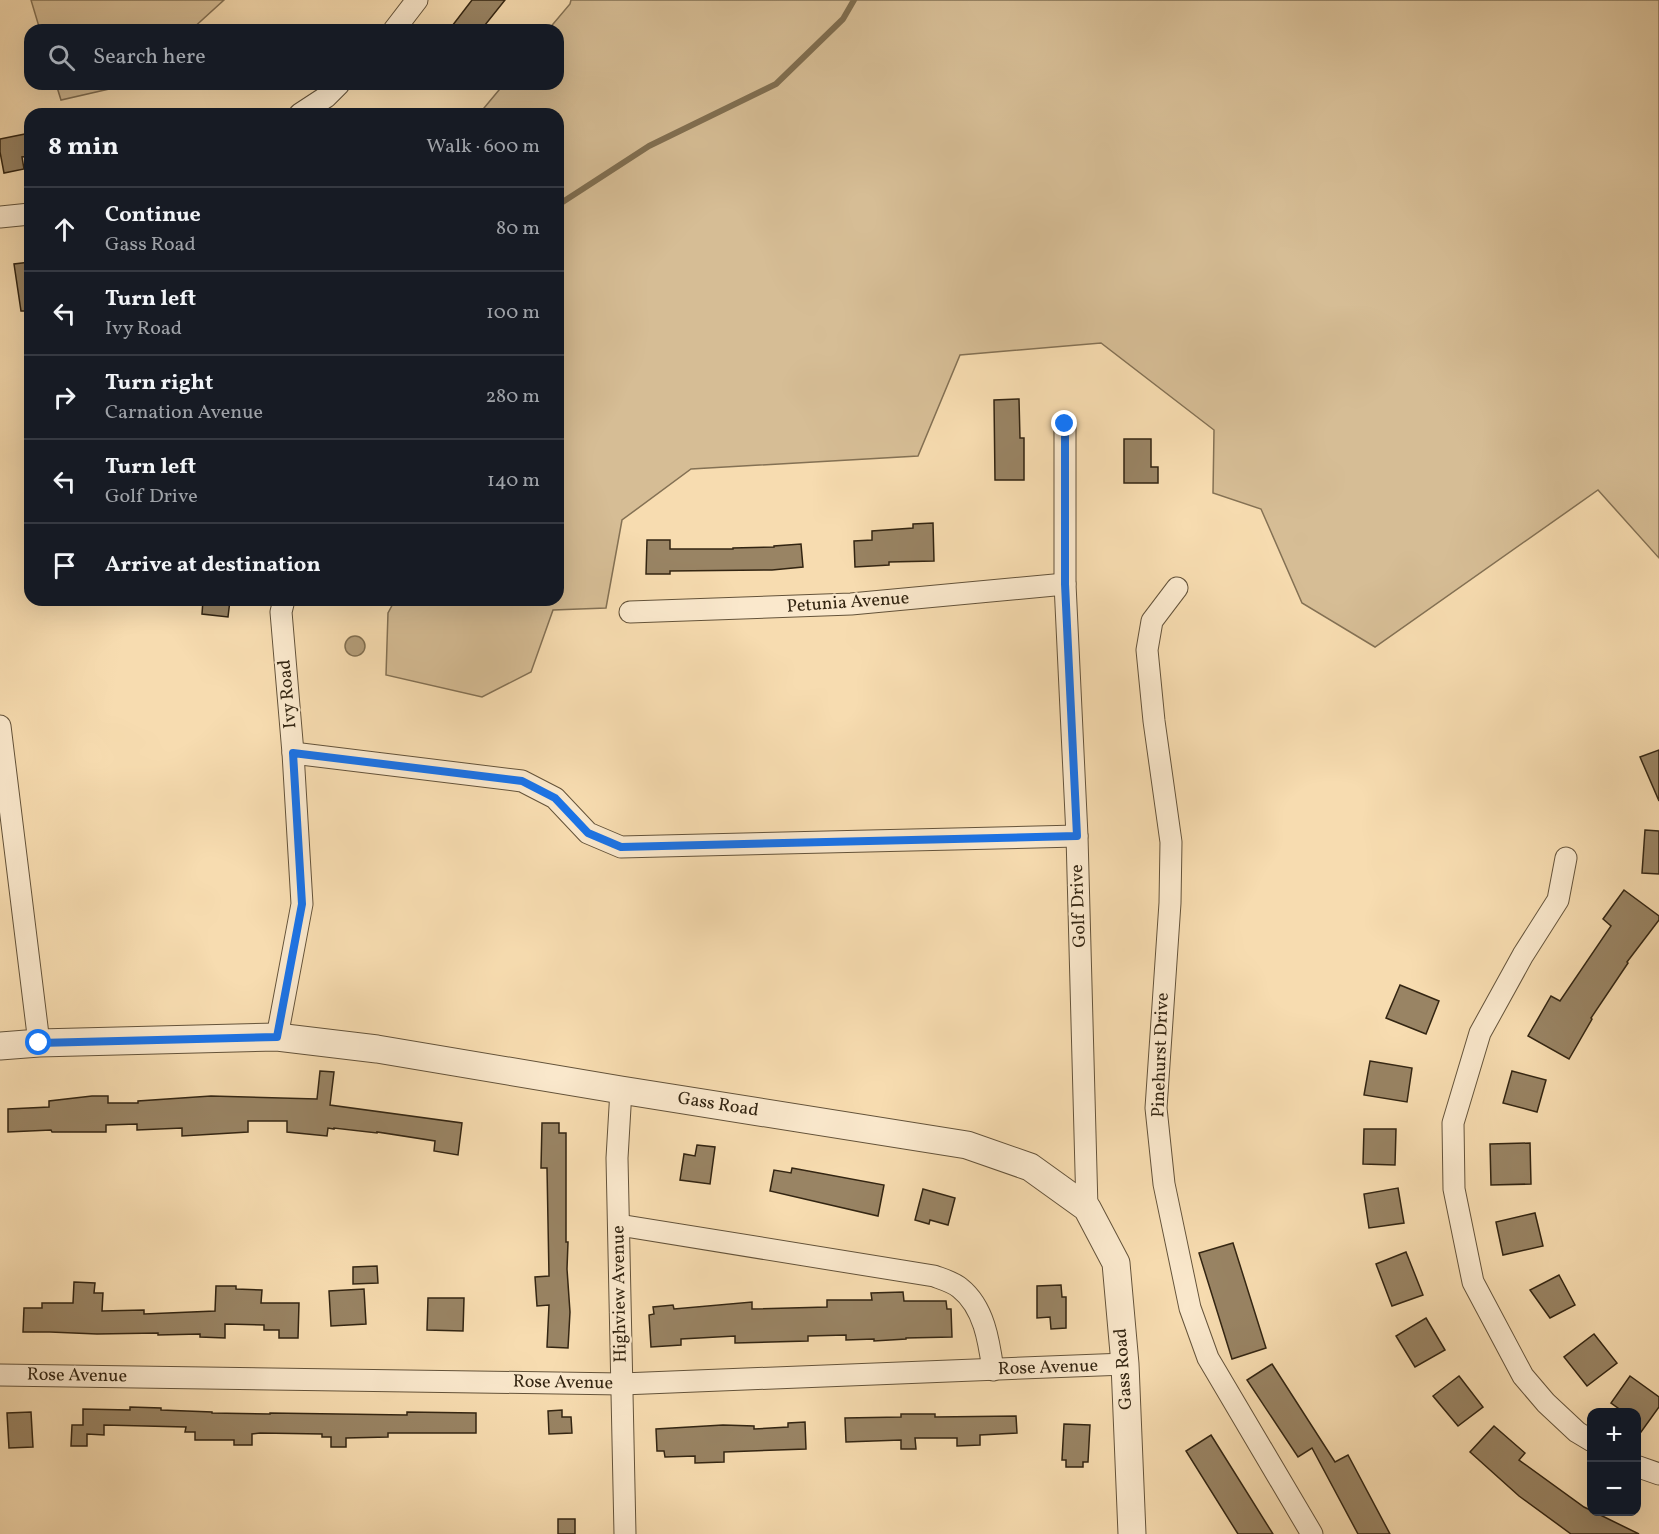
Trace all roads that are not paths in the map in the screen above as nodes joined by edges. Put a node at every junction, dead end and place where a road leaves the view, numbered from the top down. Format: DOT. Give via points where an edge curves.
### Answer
graph roads {
  1 [pos="417,0"];
  2 [pos="399,24"];
  3 [pos="333,90"];
  4 [pos="309,108"];
  5 [pos="24,215"];
  6 [pos="0,217"];
  7 [pos="1065,424"];
  8 [pos="1065,584"];
  9 [pos="1177,588"];
  10 [pos="282,606"];
  11 [pos="630,612"];
  12 [pos="0,726"];
  13 [pos="293,753"];
  14 [pos="1077,836"];
  15 [pos="1566,858"];
  16 [pos="277,1037"];
  17 [pos="39,1043"];
  18 [pos="0,1046"];
  19 [pos="621,1090"];
  20 [pos="1088,1208"];
  21 [pos="619,1225"];
  22 [pos="1125,1364"];
  23 [pos="993,1370"];
  24 [pos="0,1375"];
  25 [pos="622,1384"];
  26 [pos="1587,1438"];
  27 [pos="1641,1468"];
  28 [pos="1659,1474"];
  29 [pos="625,1534"];
  30 [pos="1132,1534"];
  31 [pos="1312,1534"];
  1 -- 2 [label="street"];
  3 -- 4 [label="street"];
  5 -- 6 [label="street"];
  7 -- 8 [label="street, Golf Drive"];
  8 -- 11 [label="street, Petunia Avenue" via="851,604"];
  8 -- 14 [label="street, Golf Drive"];
  9 -- 31 [label="street, Pinehurst Drive" via="1152,621 1147,650 1171,842 1156,1108 1164,1184 1190,1308 1208,1358"];
  10 -- 13 [label="street, Ivy Road"];
  12 -- 17 [label="street"];
  13 -- 14 [label="street" via="522,781 555,798 588,833 621,847"];
  13 -- 16 [label="street, Ivy Road" via="302,904"];
  14 -- 20 [label="street, Golf Drive"];
  15 -- 26 [label="street" via="1558,900 1480,1032 1453,1123 1454,1189 1473,1282 1523,1376 1546,1403"];
  16 -- 17 [label="street, Gass Road"];
  16 -- 19 [label="street, Gass Road" via="377,1049"];
  17 -- 18 [label="street, Gass Road"];
  19 -- 20 [label="street, Gass Road" via="968,1144 1030,1167"];
  19 -- 21 [label="street, Highview Avenue"];
  20 -- 22 [label="street, Gass Road" via="1116,1263"];
  21 -- 23 [label="street" via="934,1276 959,1287 975,1304 988,1335"];
  21 -- 25 [label="street, Highview Avenue"];
  22 -- 23 [label="street, Rose Avenue"];
  22 -- 30 [label="street, Gass Road"];
  23 -- 25 [label="street, Rose Avenue"];
  24 -- 25 [label="street, Rose Avenue"];
  25 -- 29 [label="street, Highview Avenue"];
  27 -- 28 [label="street"];
}
